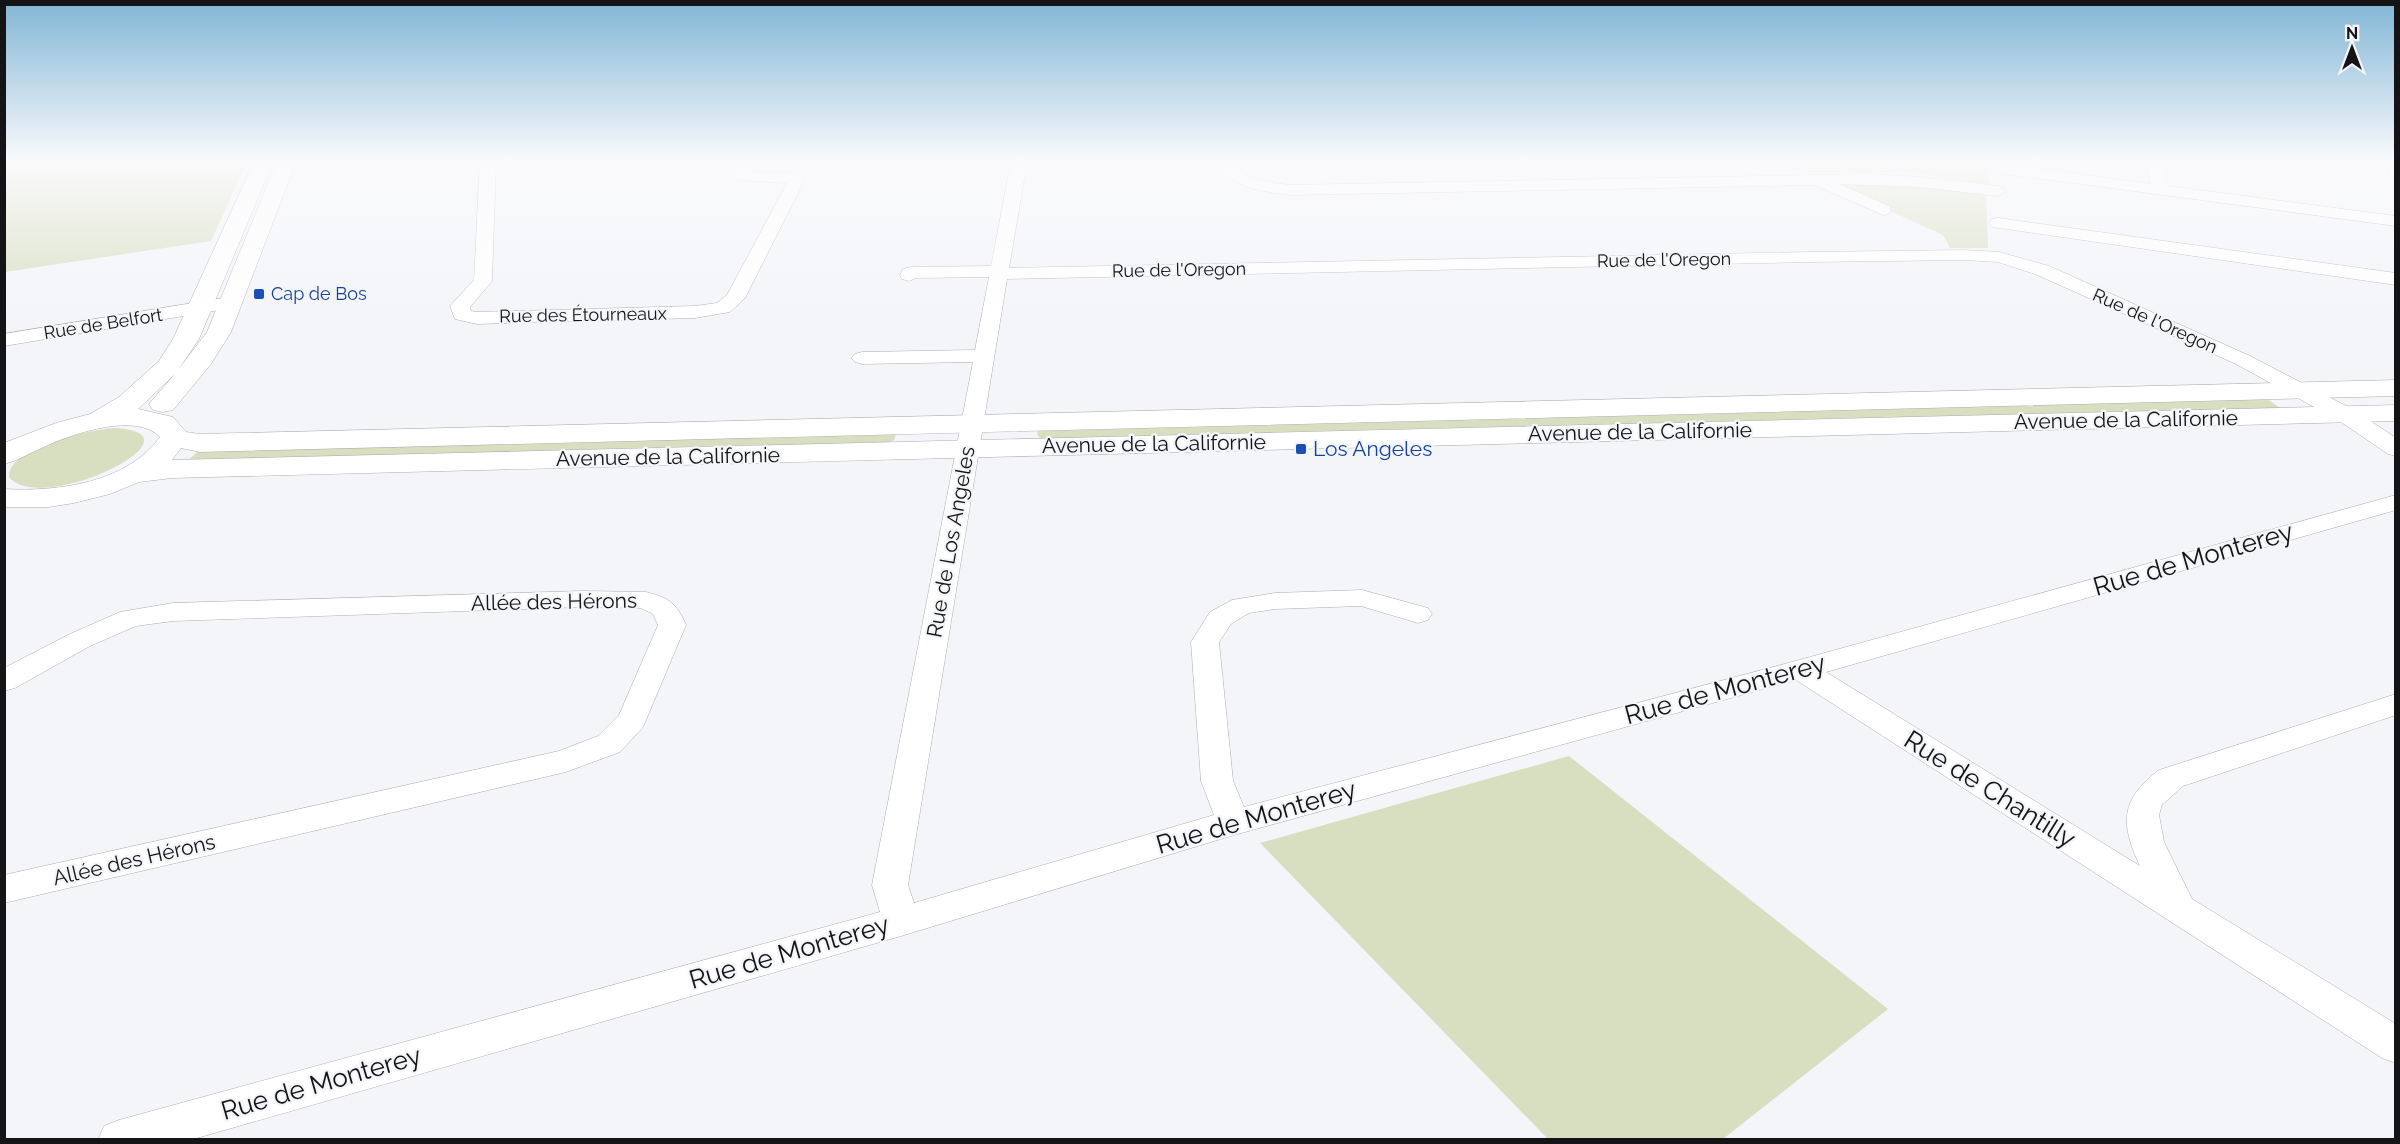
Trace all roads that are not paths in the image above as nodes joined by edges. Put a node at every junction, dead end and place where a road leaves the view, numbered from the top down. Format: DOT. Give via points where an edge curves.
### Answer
graph roads {
  1 [pos="241,215"];
  2 [pos="265,215"];
  3 [pos="486,215"];
  4 [pos="778,215"];
  5 [pos="1009,215"];
  6 [pos="1998,215"];
  7 [pos="2361,215"];
  8 [pos="2396,220"];
  9 [pos="1998,223"];
  10 [pos="1999,257"];
  11 [pos="999,273"];
  12 [pos="909,275"];
  13 [pos="2396,279"];
  14 [pos="230,303"];
  15 [pos="201,308"];
  16 [pos="4,340"];
  17 [pos="985,356"];
  18 [pos="862,358"];
  19 [pos="2396,388"];
  20 [pos="2301,390"];
  21 [pos="2396,413"];
  22 [pos="2346,415"];
  23 [pos="94,422"];
  24 [pos="167,429"];
  25 [pos="969,436"];
  26 [pos="2396,449"];
  27 [pos="4,455"];
  28 [pos="129,475"];
  29 [pos="4,498"];
  30 [pos="41,499"];
  31 [pos="2396,502"];
  32 [pos="4,514"];
  33 [pos="1418,614"];
  34 [pos="1800,669"];
  35 [pos="4,681"];
  36 [pos="2396,704"];
  37 [pos="1234,822"];
  38 [pos="4,889"];
  39 [pos="2180,909"];
  40 [pos="902,921"];
  41 [pos="2396,1046"];
  42 [pos="119,1140"];
  1 -- 15 [label="street"];
  2 -- 14 [label="street"];
  3 -- 4 [label="street, Rue des Étourneaux" via="483,280 460,306 462,315 477,318 723,308 735,298"];
  5 -- 11 [label="street, Rue de Los Angeles"];
  6 -- 9 [label="street"];
  7 -- 8 [label="street"];
  9 -- 10 [label="street"];
  9 -- 13 [label="street"];
  10 -- 11 [label="street, Rue de l'Oregon"];
  10 -- 20 [label="street, Rue de l'Oregon" via="2042,270"];
  11 -- 12 [label="street, Rue de l'Oregon"];
  11 -- 17 [label="street, Rue de Los Angeles"];
  14 -- 15 [label="street, Rue de Belfort"];
  14 -- 24 [label="street" via="202,360 163,404"];
  15 -- 16 [label="street, Rue de Belfort"];
  15 -- 23 [label="street" via="188,337 168,366 129,403"];
  17 -- 18 [label="street"];
  17 -- 25 [label="street, Rue de Los Angeles"];
  19 -- 20 [label="street, Avenue de la Californie"];
  20 -- 22 [label="street"];
  20 -- 25 [label="street, Avenue de la Californie"];
  21 -- 22 [label="street, Avenue de la Californie"];
  22 -- 25 [label="street, Avenue de la Californie"];
  22 -- 26 [label="street"];
  23 -- 24 [label="street, Avenue de la Californie" via="141,418"];
  23 -- 27 [label="street" via="58,430"];
  24 -- 25 [label="street, Avenue de la Californie" via="200,442"];
  24 -- 28 [label="street" via="171,447"];
  25 -- 28 [label="street, Avenue de la Californie" via="172,469"];
  25 -- 40 [label="street, Rue de Los Angeles" via="890,885"];
  28 -- 30 [label="street" via="81,492"];
  29 -- 30 [label="street"];
  30 -- 32 [label="street"];
  31 -- 34 [label="street, Rue de Monterey"];
  33 -- 37 [label="street" via="1362,598 1242,606 1221,618 1205,642 1217,781"];
  34 -- 37 [label="street, Rue de Monterey"];
  34 -- 39 [label="street, Rue de Chantilly"];
  35 -- 38 [label="street, Allée des Hérons" via="130,618 173,612 583,598 646,600 665,609 672,625 632,720 609,744 566,761"];
  36 -- 39 [label="street" via="2171,778 2156,790 2144,806 2143,824 2149,848"];
  37 -- 40 [label="street, Rue de Monterey"];
  39 -- 41 [label="street, Rue de Chantilly"];
  40 -- 42 [label="street, Rue de Monterey"];
}
